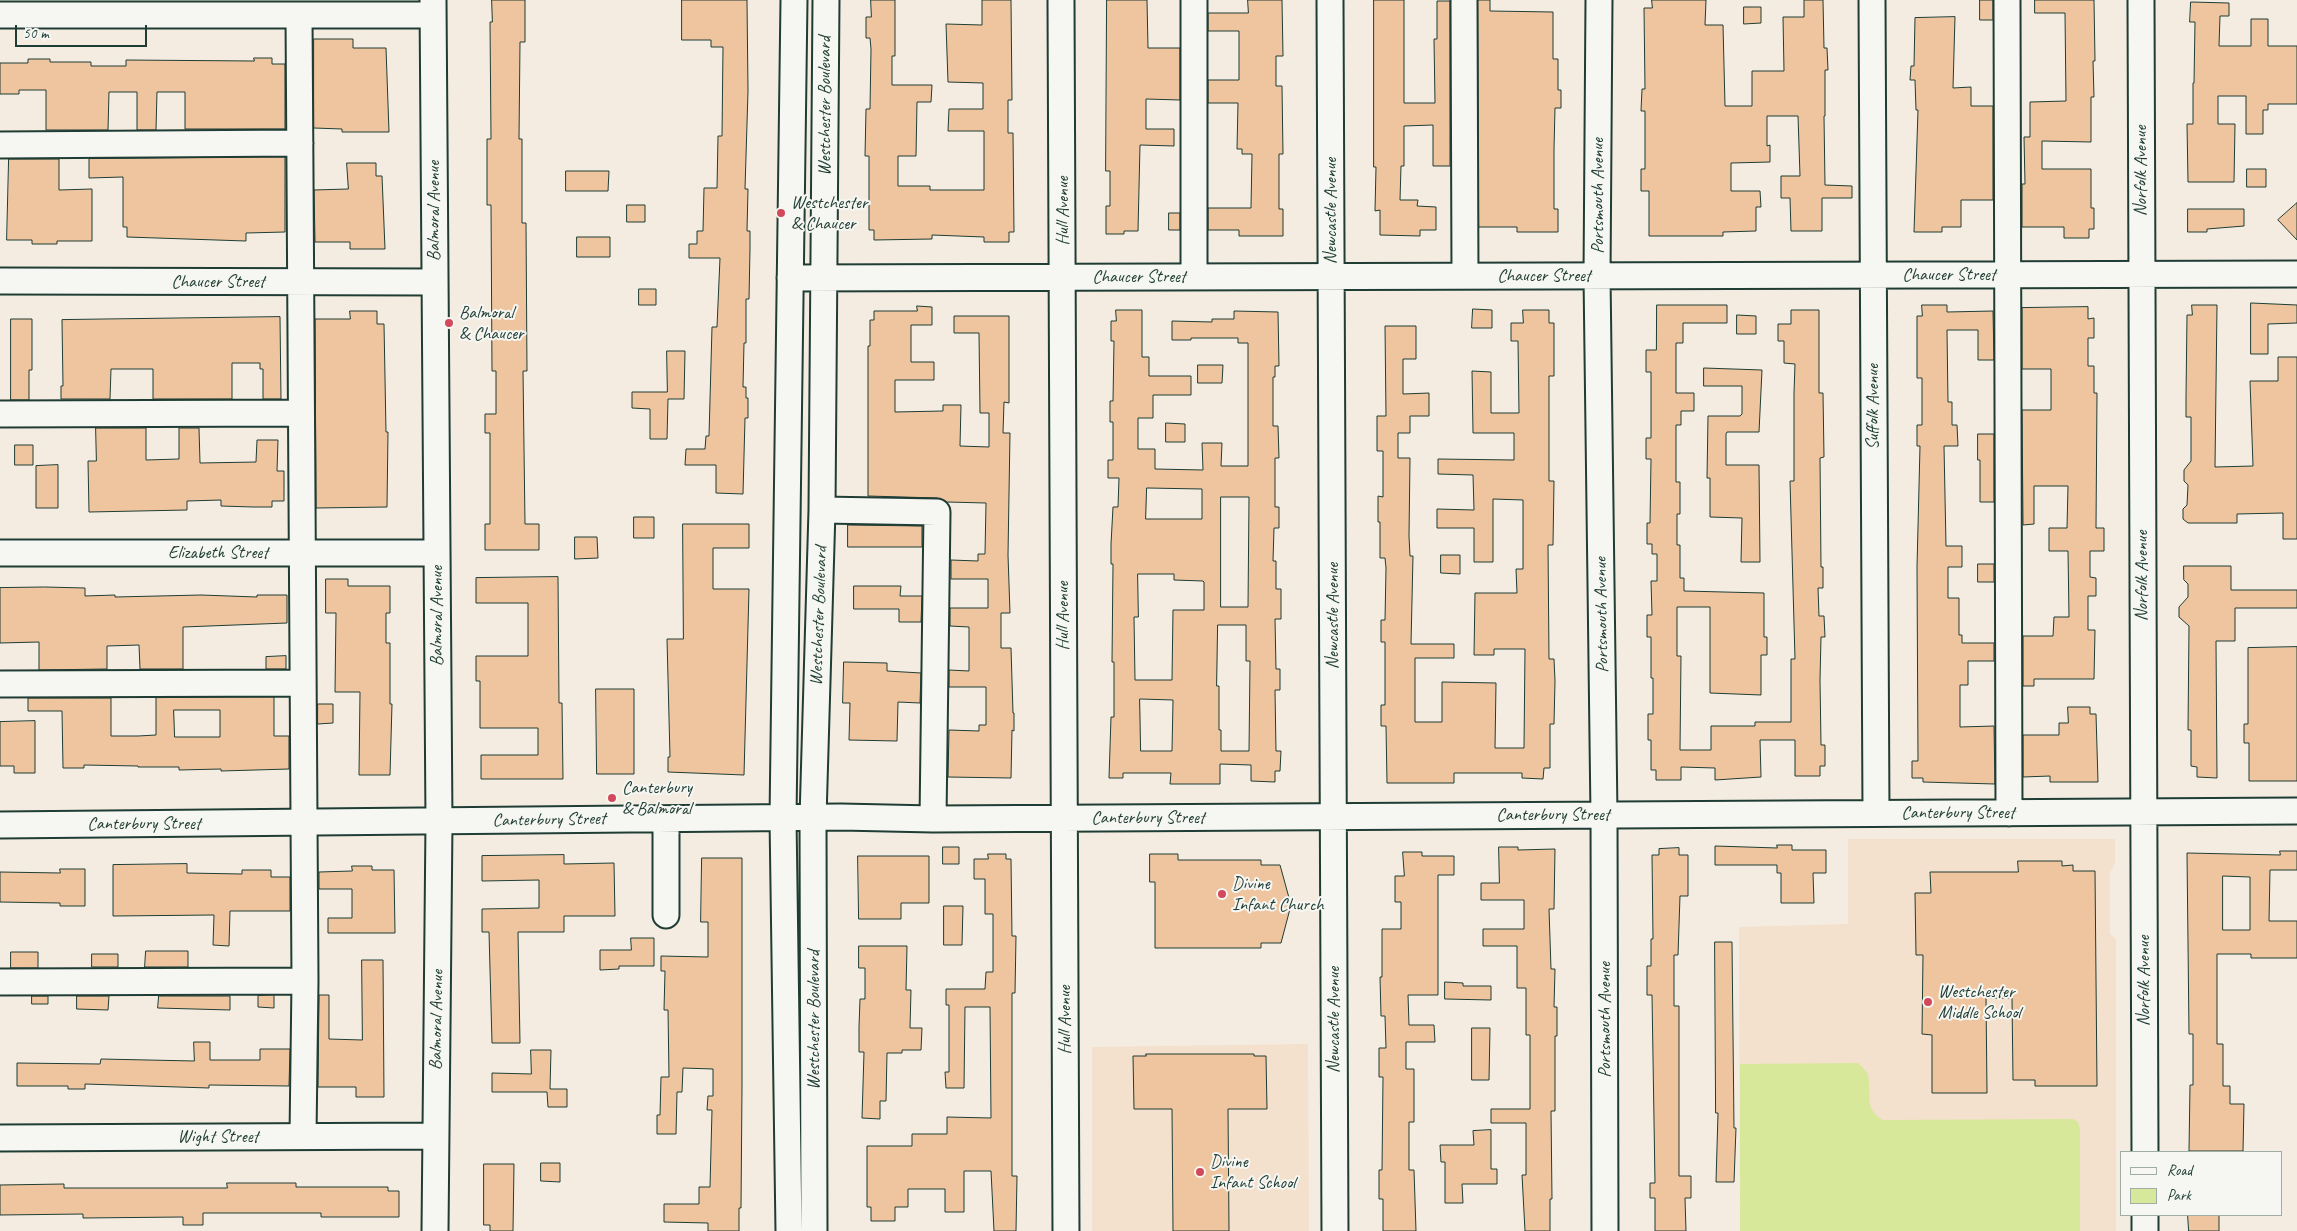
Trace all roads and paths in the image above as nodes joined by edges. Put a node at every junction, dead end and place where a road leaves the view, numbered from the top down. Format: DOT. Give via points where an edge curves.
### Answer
graph roads {
  1 [pos="794,0"];
  2 [pos="826,0"];
  3 [pos="1061,0"];
  4 [pos="1194,0"];
  5 [pos="1330,0"];
  6 [pos="1464,0"];
  7 [pos="1599,0"];
  8 [pos="1872,0"];
  9 [pos="2007,0"];
  10 [pos="2141,0"];
  11 [pos="433,7"];
  12 [pos="0,15"];
  13 [pos="299,15"];
  14 [pos="300,144"];
  15 [pos="0,145"];
  16 [pos="2297,274"];
  17 [pos="2008,275"];
  18 [pos="2140,275"];
  19 [pos="1466,276"];
  20 [pos="1597,276"];
  21 [pos="1872,276"];
  22 [pos="1063,277"];
  23 [pos="1194,277"];
  24 [pos="1331,277"];
  25 [pos="790,278"];
  26 [pos="825,278"];
  27 [pos="0,281"];
  28 [pos="300,282"];
  29 [pos="435,282"];
  30 [pos="301,413"];
  31 [pos="0,414"];
  32 [pos="822,510"];
  33 [pos="0,553"];
  34 [pos="302,553"];
  35 [pos="437,553"];
  36 [pos="303,683"];
  37 [pos="0,684"];
  38 [pos="2297,811"];
  39 [pos="2143,812"];
  40 [pos="1876,813"];
  41 [pos="2009,813"];
  42 [pos="1604,815"];
  43 [pos="1334,816"];
  44 [pos="783,818"];
  45 [pos="813,818"];
  46 [pos="1064,818"];
  47 [pos="666,819"];
  48 [pos="933,819"];
  49 [pos="439,822"];
  50 [pos="304,823"];
  51 [pos="0,825"];
  52 [pos="666,915"];
  53 [pos="305,981"];
  54 [pos="0,982"];
  55 [pos="303,1136"];
  56 [pos="435,1136"];
  57 [pos="0,1138"];
  58 [pos="2145,1151"];
  59 [pos="2145,1216"];
  60 [pos="435,1231"];
  61 [pos="789,1231"];
  62 [pos="814,1231"];
  63 [pos="1066,1231"];
  64 [pos="1335,1231"];
  65 [pos="1605,1231"];
  66 [pos="2146,1231"];
  1 -- 25 [label="street, Westchester Boulevard"];
  2 -- 26 [label="street, Westchester Boulevard"];
  3 -- 22 [label="street, Hull Avenue"];
  4 -- 23 [label="street"];
  5 -- 24 [label="street, Newcastle Avenue"];
  6 -- 19 [label="street"];
  7 -- 20 [label="street, Portsmouth Avenue"];
  8 -- 21 [label="street, Suffolk Avenue"];
  9 -- 17 [label="street"];
  10 -- 18 [label="street, Norfolk Avenue"];
  11 -- 13 [label="street"];
  11 -- 29 [label="street, Balmoral Avenue"];
  12 -- 13 [label="street"];
  13 -- 14 [label="street"];
  14 -- 15 [label="street"];
  14 -- 28 [label="street"];
  16 -- 18 [label="street, Chaucer Street"];
  17 -- 18 [label="street, Chaucer Street"];
  17 -- 21 [label="street, Chaucer Street"];
  17 -- 41 [label="street"];
  18 -- 39 [label="street, Norfolk Avenue"];
  19 -- 20 [label="street, Chaucer Street"];
  19 -- 24 [label="street, Chaucer Street"];
  20 -- 21 [label="street, Chaucer Street"];
  20 -- 42 [label="street, Portsmouth Avenue"];
  21 -- 40 [label="street, Suffolk Avenue"];
  22 -- 23 [label="street, Chaucer Street"];
  22 -- 26 [label="street, Chaucer Street"];
  22 -- 46 [label="street, Hull Avenue"];
  23 -- 24 [label="street, Chaucer Street"];
  24 -- 43 [label="street, Newcastle Avenue"];
  25 -- 26 [label="street, Chaucer Street"];
  25 -- 44 [label="street, Westchester Boulevard"];
  26 -- 32 [label="street, Westchester Boulevard"];
  27 -- 28 [label="street, Chaucer Street"];
  28 -- 29 [label="street, Chaucer Street"];
  28 -- 30 [label="street"];
  29 -- 35 [label="street, Balmoral Avenue"];
  30 -- 31 [label="street"];
  30 -- 34 [label="street"];
  32 -- 45 [label="street, Westchester Boulevard"];
  32 -- 48 [label="street" via="937,512"];
  33 -- 34 [label="street, Elizabeth Street"];
  34 -- 35 [label="street, Elizabeth Street"];
  34 -- 36 [label="street"];
  35 -- 49 [label="street, Balmoral Avenue"];
  36 -- 37 [label="street"];
  36 -- 50 [label="street"];
  38 -- 39 [label="street, Canterbury Street"];
  39 -- 41 [label="street, Canterbury Street"];
  39 -- 58 [label="street, Norfolk Avenue"];
  40 -- 41 [label="street, Canterbury Street"];
  40 -- 42 [label="street, Canterbury Street"];
  42 -- 43 [label="street, Canterbury Street"];
  42 -- 65 [label="street, Portsmouth Avenue"];
  43 -- 46 [label="street, Canterbury Street"];
  43 -- 64 [label="street, Newcastle Avenue"];
  44 -- 45 [label="street, Canterbury Street"];
  44 -- 47 [label="street, Canterbury Street"];
  44 -- 61 [label="street, Westchester Boulevard"];
  45 -- 48 [label="street, Canterbury Street"];
  45 -- 62 [label="street, Westchester Boulevard"];
  46 -- 48 [label="street, Canterbury Street"];
  46 -- 63 [label="street, Hull Avenue"];
  47 -- 49 [label="street, Canterbury Street"];
  47 -- 52 [label="street"];
  49 -- 50 [label="street, Canterbury Street"];
  49 -- 56 [label="street, Balmoral Avenue"];
  50 -- 51 [label="street, Canterbury Street"];
  50 -- 53 [label="street"];
  53 -- 54 [label="street"];
  53 -- 55 [label="street"];
  55 -- 56 [label="street, Wight Street"];
  55 -- 57 [label="street, Wight Street"];
  56 -- 60 [label="street, Balmoral Avenue"];
  59 -- 66 [label="street"];
}
